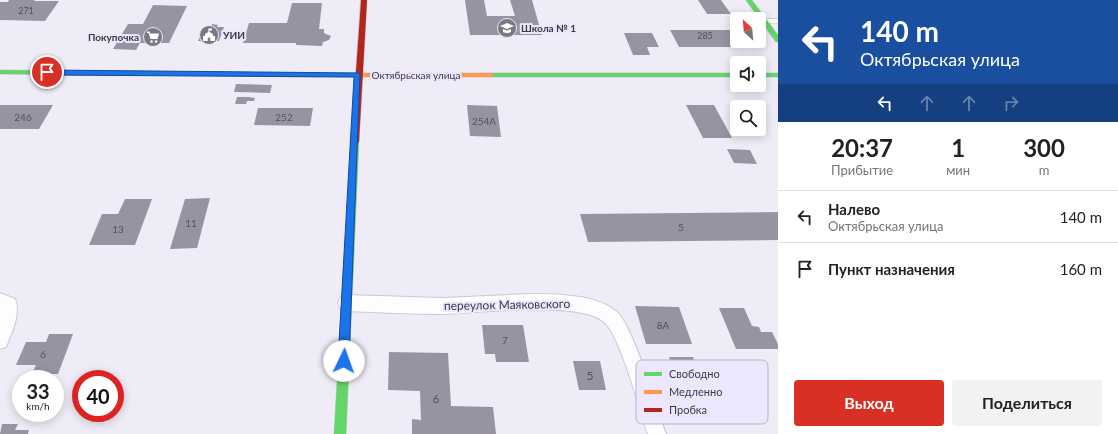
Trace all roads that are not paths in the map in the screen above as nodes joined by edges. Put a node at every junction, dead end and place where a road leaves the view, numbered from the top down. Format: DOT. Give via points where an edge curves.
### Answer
graph roads {
  1 [pos="364,0"];
  2 [pos="749,0"];
  3 [pos="758,12"];
  4 [pos="766,21"];
  5 [pos="778,22"];
  6 [pos="766,24"];
  7 [pos="778,40"];
  8 [pos="0,72"];
  9 [pos="358,75"];
  10 [pos="730,75"];
  11 [pos="766,75"];
  12 [pos="778,75"];
  13 [pos="0,301"];
  14 [pos="346,303"];
  15 [pos="0,341"];
  16 [pos="636,372"];
  17 [pos="654,424"];
  18 [pos="340,434"];
  19 [pos="657,434"];
  1 -- 9 [label="main road"];
  2 -- 3 [label="main road"];
  4 -- 5 [label="lane"];
  6 -- 7 [label="main road"];
  8 -- 9 [label="main road, Октябрьская улица"];
  9 -- 10 [label="main road, Октябрьская улица"];
  9 -- 14 [label="main road"];
  11 -- 12 [label="main road"];
  13 -- 15 [label="street" via="9,304 7,326"];
  14 -- 16 [label="street, переулок Маяковского" via="443,306 569,302 592,307 611,317 624,337"];
  14 -- 18 [label="main road"];
  17 -- 19 [label="street, переулок Маяковского"];
}
